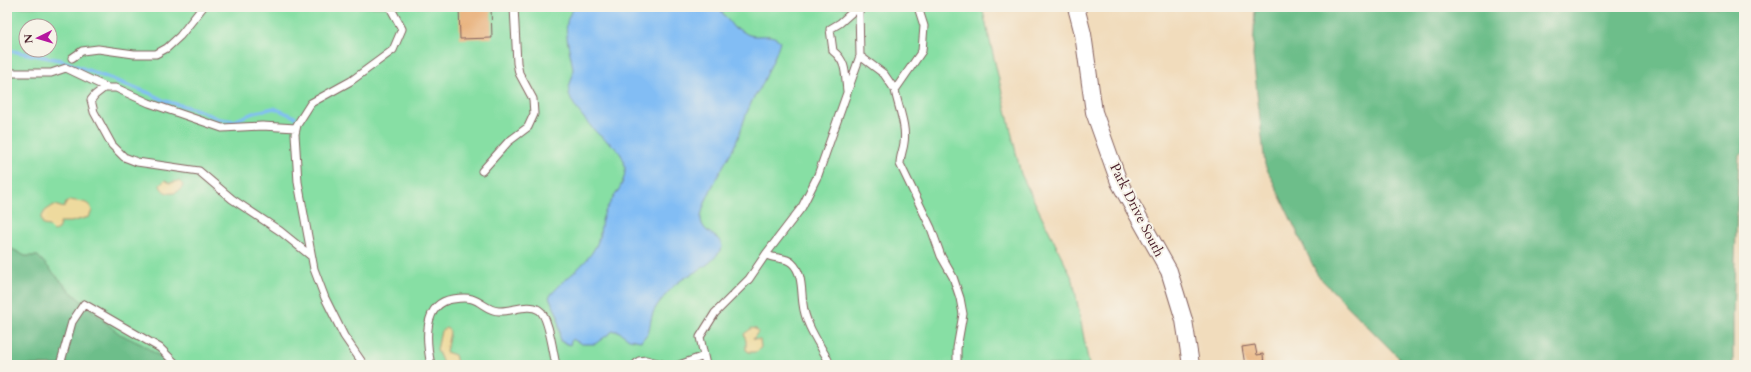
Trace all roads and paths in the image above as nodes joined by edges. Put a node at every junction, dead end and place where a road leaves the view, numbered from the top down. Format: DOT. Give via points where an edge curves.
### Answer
graph roads {
  1 [pos="203,7"];
  2 [pos="390,7"];
  3 [pos="514,7"];
  4 [pos="859,7"];
  5 [pos="918,7"];
  6 [pos="1076,7"];
  7 [pos="860,56"];
  8 [pos="72,58"];
  9 [pos="7,72"];
  10 [pos="108,88"];
  11 [pos="895,90"];
  12 [pos="847,96"];
  13 [pos="296,128"];
  14 [pos="482,171"];
  15 [pos="766,254"];
  16 [pos="311,256"];
  17 [pos="704,356"];
  18 [pos="828,360"];
  19 [pos="60,365"];
  20 [pos="177,365"];
  21 [pos="364,365"];
  22 [pos="431,365"];
  23 [pos="556,365"];
  24 [pos="635,365"];
  25 [pos="666,365"];
  26 [pos="679,365"];
  27 [pos="706,365"];
  28 [pos="957,365"];
  29 [pos="1191,365"];
  1 -- 8 [label="lane" via="168,48 156,54 98,49 82,51"];
  2 -- 13 [label="lane" via="402,29 393,50 351,82 311,103"];
  3 -- 14 [label="lane" via="517,63 519,73 533,99 534,114 528,127 508,142"];
  4 -- 7 [label="lane"];
  4 -- 12 [label="lane" via="830,29 833,51 841,58 845,68"];
  5 -- 11 [label="lane" via="924,26 922,51"];
  6 -- 29 [label="street, Park Drive South" via="1083,34 1094,112 1119,182 1169,271 1184,320"];
  7 -- 11 [label="lane" via="884,74"];
  7 -- 12 [label="lane"];
  9 -- 10 [label="lane" via="51,73 66,68"];
  10 -- 13 [label="lane" via="116,88 149,103 222,128"];
  10 -- 16 [label="lane" via="100,91 91,100 94,112 117,152 137,162 199,171 232,199 280,231"];
  11 -- 28 [label="lane" via="904,129 900,164 953,277 960,298 962,314"];
  12 -- 15 [label="lane" via="818,175 802,206"];
  13 -- 16 [label="lane" via="298,182"];
  15 -- 17 [label="lane" via="749,279 715,313 700,337"];
  15 -- 18 [label="lane" via="792,263 799,274 803,306 809,324"];
  16 -- 21 [label="lane" via="325,298 344,336"];
  17 -- 26 [label="lane"];
  17 -- 27 [label="lane"];
  19 -- 20 [label="lane" via="72,322 84,304 160,348"];
  22 -- 23 [label="lane" via="428,329 432,312 440,303 465,298 499,311 530,308 538,310 544,316"];
  24 -- 25 [label="lane" via="646,360"];
}
